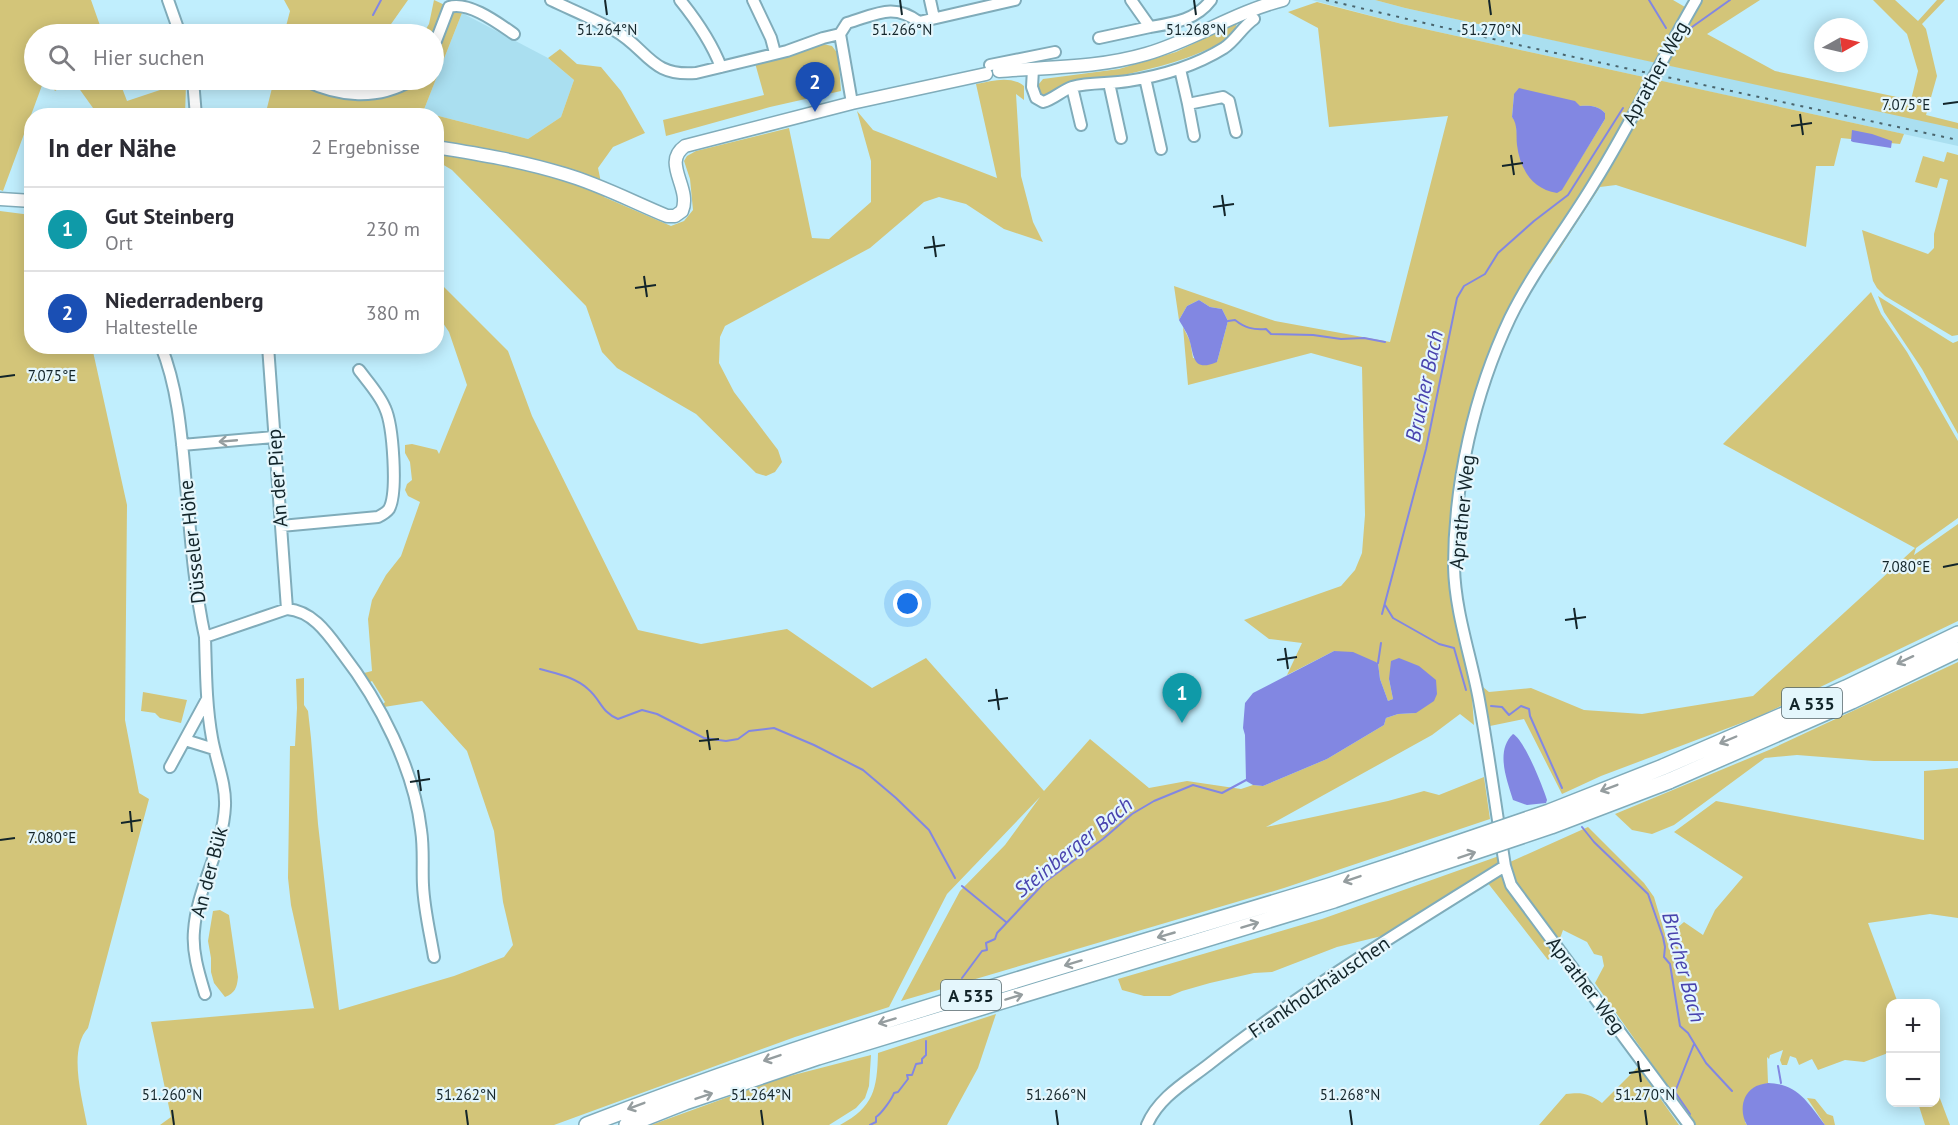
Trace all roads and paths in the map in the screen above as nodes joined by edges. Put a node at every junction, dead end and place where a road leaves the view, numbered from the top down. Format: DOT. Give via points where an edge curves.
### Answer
graph roads {
  1 [pos="168,0"];
  2 [pos="551,0"];
  3 [pos="680,0"];
  4 [pos="753,0"];
  5 [pos="930,0"];
  6 [pos="1015,0"];
  7 [pos="1131,0"];
  8 [pos="1212,0"];
  9 [pos="1283,0"];
  10 [pos="1696,0"];
  11 [pos="891,5"];
  12 [pos="934,18"];
  13 [pos="1254,19"];
  14 [pos="176,24"];
  15 [pos="441,24"];
  16 [pos="1150,27"];
  17 [pos="514,34"];
  18 [pos="840,34"];
  19 [pos="1099,38"];
  20 [pos="1055,52"];
  21 [pos="775,53"];
  22 [pos="721,66"];
  23 [pos="994,68"];
  24 [pos="1033,69"];
  25 [pos="1180,69"];
  26 [pos="1145,78"];
  27 [pos="1109,83"];
  28 [pos="1072,87"];
  29 [pos="195,90"];
  30 [pos="330,90"];
  31 [pos="393,90"];
  32 [pos="852,103"];
  33 [pos="1188,104"];
  34 [pos="196,108"];
  35 [pos="1081,125"];
  36 [pos="1236,132"];
  37 [pos="1194,136"];
  38 [pos="1121,138"];
  39 [pos="444,148"];
  40 [pos="1161,149"];
  41 [pos="0,199"];
  42 [pos="24,200"];
  43 [pos="164,354"];
  44 [pos="268,354"];
  45 [pos="359,370"];
  46 [pos="274,437"];
  47 [pos="182,445"];
  48 [pos="280,526"];
  49 [pos="287,609"];
  50 [pos="1958,634"];
  51 [pos="205,637"];
  52 [pos="1958,650"];
  53 [pos="207,699"];
  54 [pos="185,740"];
  55 [pos="214,749"];
  56 [pos="170,767"];
  57 [pos="1666,774"];
  58 [pos="1505,866"];
  59 [pos="434,957"];
  60 [pos="205,994"];
  61 [pos="815,1050"];
  62 [pos="587,1125"];
  63 [pos="627,1125"];
  64 [pos="1147,1125"];
  65 [pos="1689,1125"];
  1 -- 14 [label="street"];
  2 -- 22 [label="street" via="614,30 669,72 696,73"];
  3 -- 22 [label="street" via="713,46"];
  4 -- 21 [label="street"];
  5 -- 12 [label="street"];
  6 -- 12 [label="street"];
  7 -- 16 [label="street"];
  8 -- 16 [label="street" via="1198,13 1178,22"];
  9 -- 24 [label="main road" via="1240,13 1146,54 1088,66"];
  10 -- 58 [label="street, Aprather Weg" via="1595,182 1511,317 1480,399 1470,439 1456,530 1456,588 1479,700"];
  11 -- 12 [label="street" via="919,22"];
  11 -- 18 [label="street" via="847,23"];
  13 -- 25 [label="street" via="1226,46"];
  15 -- 17 [label="street" via="449,7 456,5 488,17"];
  16 -- 19 [label="street"];
  18 -- 21 [label="street"];
  18 -- 32 [label="street"];
  20 -- 23 [label="street"];
  21 -- 22 [label="street"];
  23 -- 24 [label="main road"];
  23 -- 32 [label="main road"];
  24 -- 28 [label="street" via="1032,87 1036,98 1043,102"];
  25 -- 26 [label="street"];
  25 -- 33 [label="street"];
  26 -- 27 [label="street"];
  26 -- 40 [label="street"];
  27 -- 28 [label="street"];
  27 -- 38 [label="street"];
  28 -- 35 [label="street"];
  29 -- 34 [label="street"];
  30 -- 31 [label="street" via="353,94"];
  32 -- 39 [label="main road" via="685,146 675,157 685,199 682,211 675,216 566,174"];
  33 -- 36 [label="street" via="1223,97 1229,101"];
  33 -- 37 [label="street"];
  41 -- 42 [label="main road"];
  43 -- 47 [label="street, Düsseler Höhe" via="175,390"];
  44 -- 46 [label="street, An der Piep"];
  45 -- 48 [label="street" via="389,419 394,483 389,508 378,517"];
  46 -- 47 [label="street, one-way"];
  46 -- 48 [label="street, An der Piep"];
  47 -- 51 [label="street, Düsseler Höhe" via="196,588"];
  48 -- 49 [label="street, An der Piep"];
  49 -- 51 [label="street"];
  49 -- 59 [label="street" via="311,617 348,660 403,761 421,829 424,897"];
  50 -- 57 [label="highway, A 535, one-way"];
  51 -- 53 [label="street, An der Bük"];
  52 -- 57 [label="highway, A 535" via="1852,701"];
  53 -- 54 [label="street"];
  53 -- 55 [label="street, An der Bük"];
  54 -- 55 [label="street"];
  54 -- 56 [label="street"];
  55 -- 60 [label="street, An der Bük" via="225,804 222,834 194,933"];
  57 -- 61 [label="highway, A 535, bridge" via="1549,812 1410,867 1329,886 1131,953"];
  58 -- 64 [label="street, Frankholzhäuschen" via="1273,1017 1165,1099"];
  58 -- 65 [label="street, Aprather Weg" via="1511,885"];
  61 -- 62 [label="highway, A 535, one-way" via="681,1089"];
  63 -- 61 [label="highway, A 535, one-way"];
}
